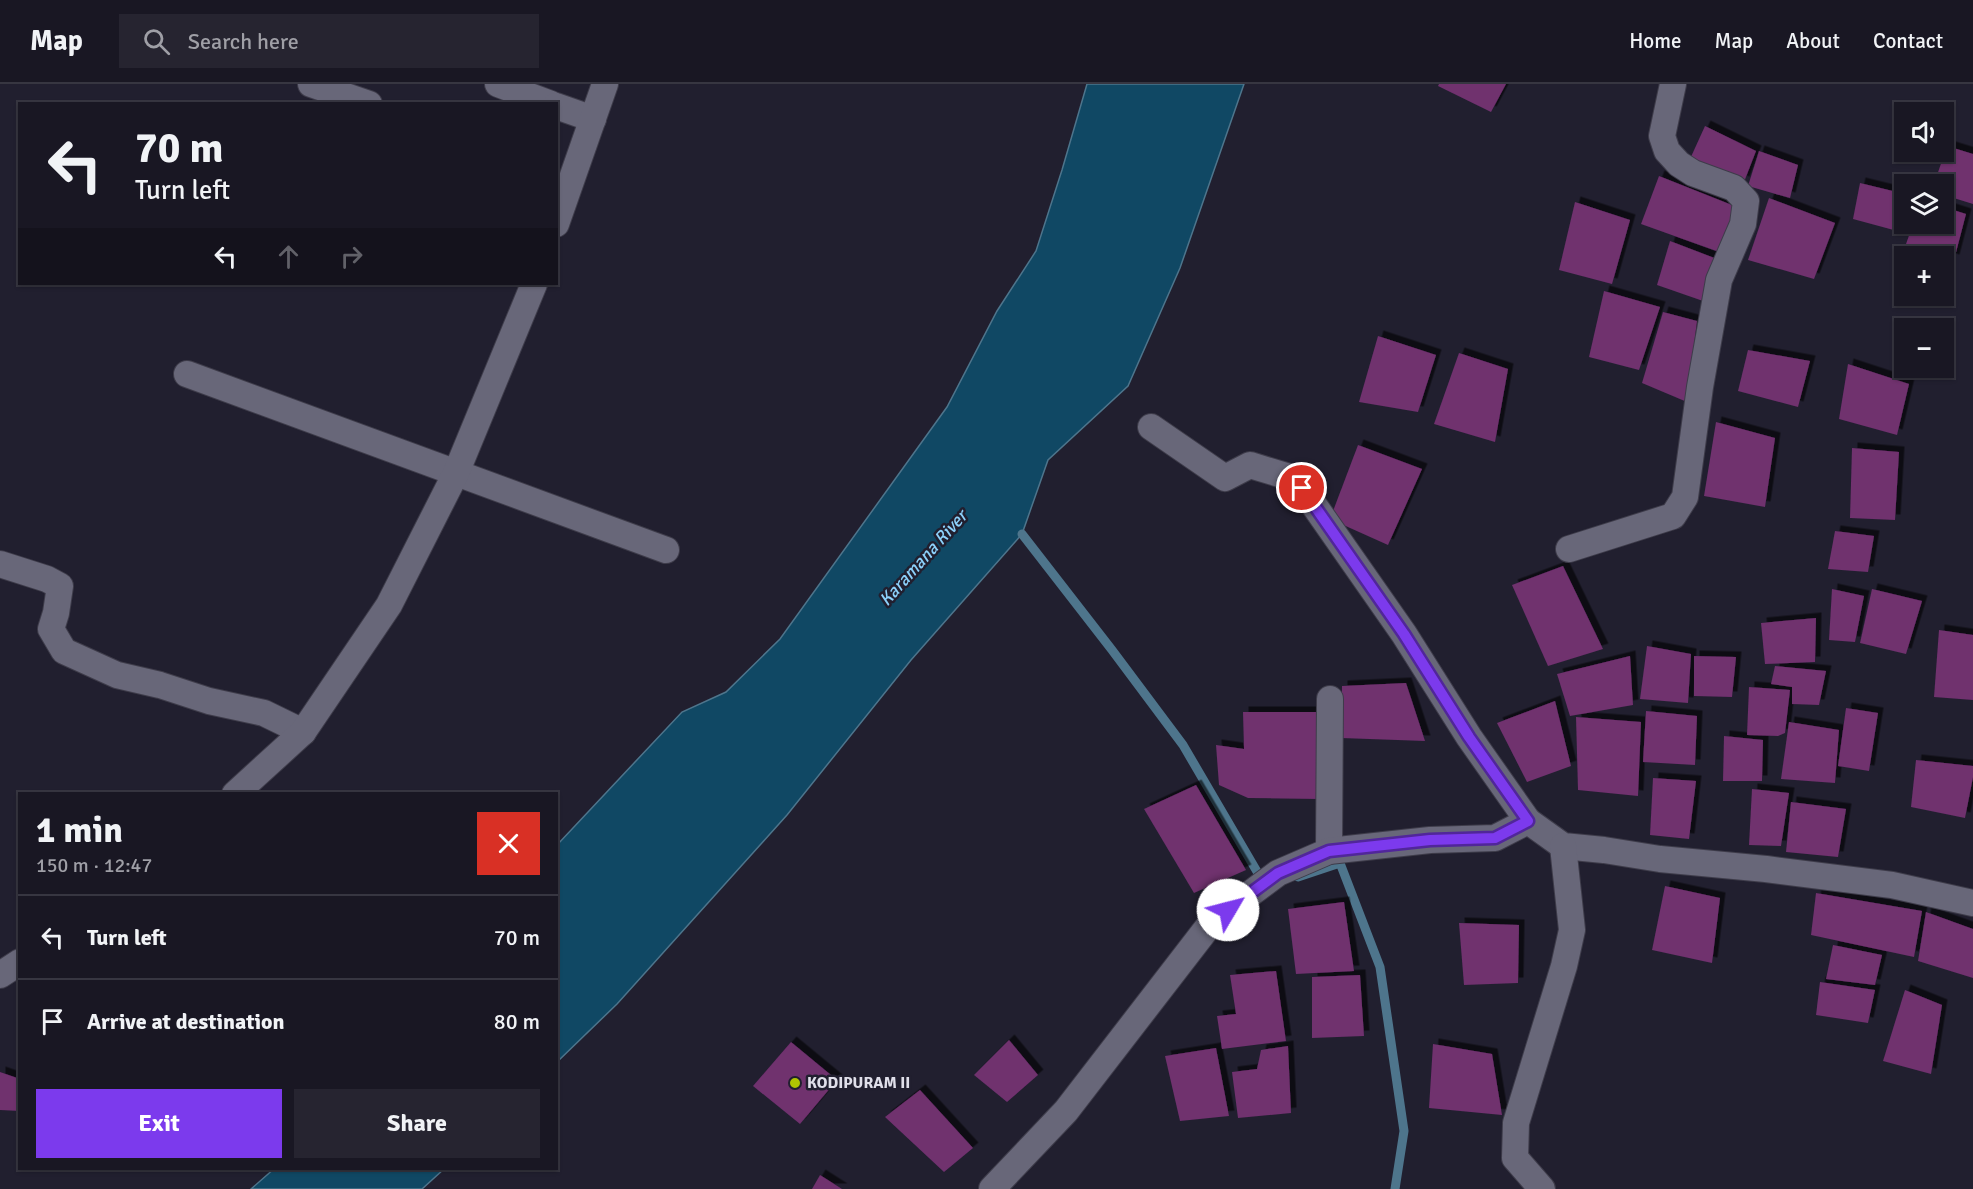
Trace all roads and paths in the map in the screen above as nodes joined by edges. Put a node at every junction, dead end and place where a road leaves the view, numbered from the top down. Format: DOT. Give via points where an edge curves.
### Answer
graph roads {
  1 [pos="311,84"];
  2 [pos="498,84"];
  3 [pos="605,84"];
  4 [pos="1671,85"];
  5 [pos="363,102"];
  6 [pos="546,102"];
  7 [pos="558,107"];
  8 [pos="593,119"];
  9 [pos="566,169"];
  10 [pos="558,213"];
  11 [pos="534,285"];
  12 [pos="187,374"];
  13 [pos="1151,427"];
  14 [pos="456,473"];
  15 [pos="1569,549"];
  16 [pos="666,550"];
  17 [pos="0,564"];
  18 [pos="1330,699"];
  19 [pos="303,732"];
  20 [pos="237,792"];
  21 [pos="1528,821"];
  22 [pos="1563,846"];
  23 [pos="1329,851"];
  24 [pos="1973,903"];
  25 [pos="18,963"];
  26 [pos="0,975"];
  27 [pos="992,1189"];
  28 [pos="1542,1189"];
  1 -- 5 [label="street"];
  2 -- 6 [label="street"];
  3 -- 8 [label="street"];
  4 -- 15 [label="street" via="1662,136 1667,150 1679,164 1734,188 1746,201 1743,224 1719,280 1684,497 1673,516"];
  7 -- 8 [label="street"];
  8 -- 9 [label="street"];
  9 -- 10 [label="street"];
  11 -- 14 [label="street"];
  12 -- 14 [label="street"];
  13 -- 21 [label="street" via="1225,478 1250,465 1286,476 1302,488"];
  14 -- 16 [label="street"];
  14 -- 19 [label="street" via="389,605"];
  17 -- 19 [label="street" via="60,586 51,629 64,651 117,675 264,713"];
  18 -- 23 [label="street"];
  19 -- 20 [label="street"];
  21 -- 22 [label="street"];
  21 -- 23 [label="street" via="1495,838 1430,840"];
  22 -- 24 [label="street" via="1892,885"];
  22 -- 28 [label="street" via="1572,930 1516,1123 1515,1158"];
  23 -- 27 [label="street" via="1278,873 1211,923 1066,1110"];
  25 -- 26 [label="street"];
}
